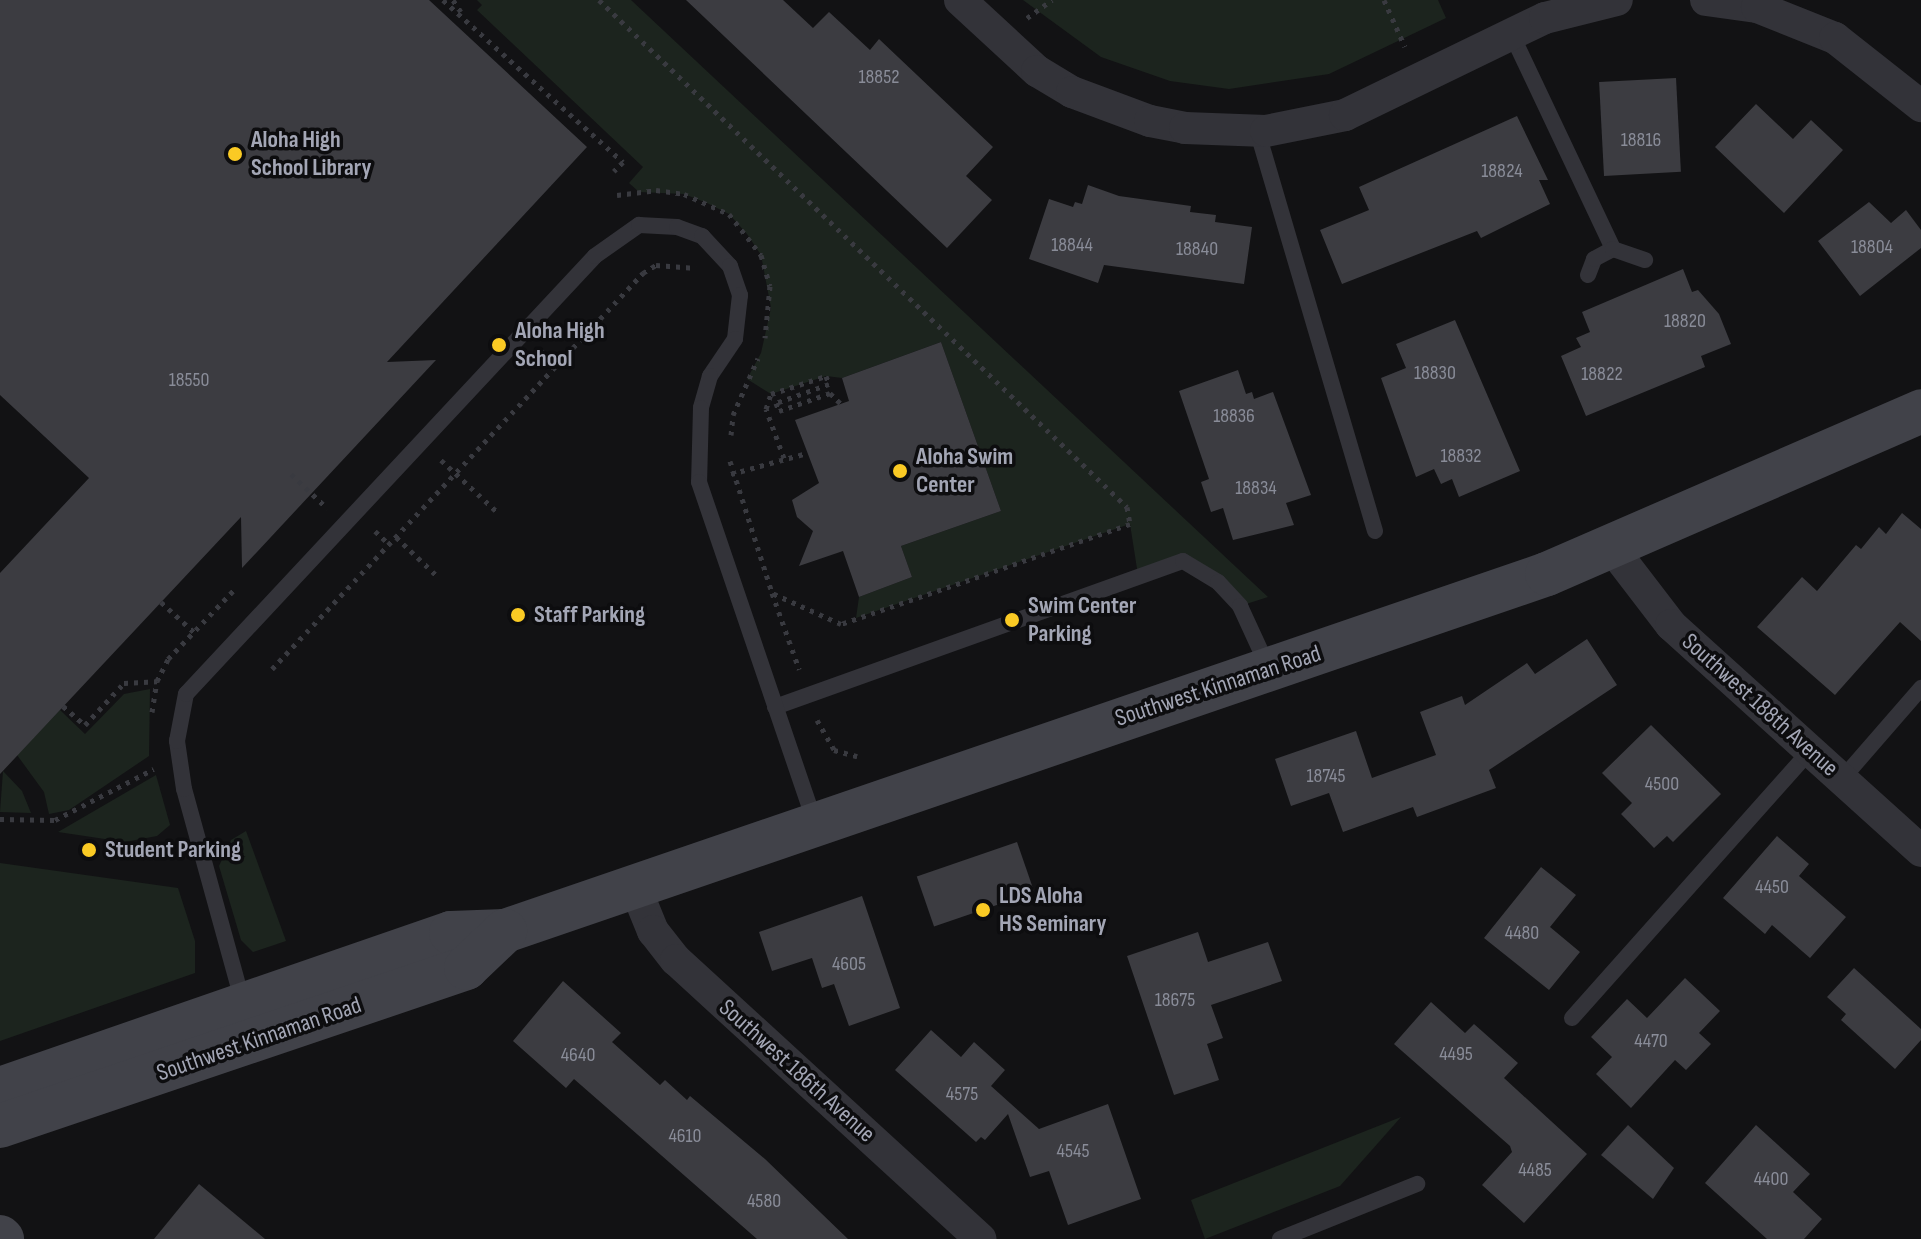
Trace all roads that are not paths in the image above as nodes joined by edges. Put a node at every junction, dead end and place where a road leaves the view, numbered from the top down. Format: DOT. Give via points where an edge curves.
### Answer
graph roads {
  1 [pos="960,0"];
  2 [pos="1617,0"];
  3 [pos="1706,0"];
  4 [pos="1512,35"];
  5 [pos="1921,106"];
  6 [pos="1257,130"];
  7 [pos="1613,249"];
  8 [pos="1645,260"];
  9 [pos="1588,275"];
  10 [pos="1921,411"];
  11 [pos="1375,531"];
  12 [pos="1612,548"];
  13 [pos="1269,670"];
  14 [pos="1921,688"];
  15 [pos="775,707"];
  16 [pos="1810,751"];
  17 [pos="1842,779"];
  18 [pos="815,823"];
  19 [pos="1921,851"];
  20 [pos="635,887"];
  21 [pos="505,931"];
  22 [pos="243,1005"];
  23 [pos="1572,1018"];
  24 [pos="0,1089"];
  25 [pos="0,1126"];
  26 [pos="1417,1184"];
  27 [pos="981,1239"];
  28 [pos="1280,1239"];
  1 -- 6 [label="street" via="1037,71 1072,92 1150,121"];
  2 -- 4 [label="street" via="1545,18"];
  3 -- 5 [label="street" via="1757,7 1835,38"];
  4 -- 6 [label="street" via="1345,115"];
  4 -- 7 [label="lane"];
  6 -- 11 [label="lane"];
  7 -- 8 [label="lane"];
  7 -- 9 [label="lane" via="1594,259"];
  10 -- 12 [label="main road, Southwest Kinnaman Road"];
  12 -- 13 [label="main road, Southwest Kinnaman Road"];
  12 -- 16 [label="street, Southwest 188th Avenue" via="1671,625"];
  13 -- 15 [label="lane" via="1240,606 1218,582 1183,561"];
  13 -- 18 [label="main road, Southwest Kinnaman Road"];
  14 -- 17 [label="lane"];
  15 -- 18 [label="lane"];
  15 -- 22 [label="lane" via="699,482 700,420 710,376 735,339 740,295 730,266 702,236 658,223 639,225 618,236 186,694 177,741 184,789"];
  16 -- 17 [label="street, Southwest 188th Avenue"];
  16 -- 23 [label="lane"];
  17 -- 19 [label="street, Southwest 188th Avenue"];
  18 -- 20 [label="main road, Southwest Kinnaman Road"];
  20 -- 21 [label="main road, Southwest Kinnaman Road"];
  20 -- 27 [label="street, Southwest 186th Avenue" via="653,931 676,960"];
  21 -- 22 [label="main road, Southwest Kinnaman Road" via="451,933"];
  21 -- 25 [label="main road, Southwest Kinnaman Road" via="466,968"];
  22 -- 24 [label="main road, Southwest Kinnaman Road"];
  26 -- 28 [label="lane"];
}
